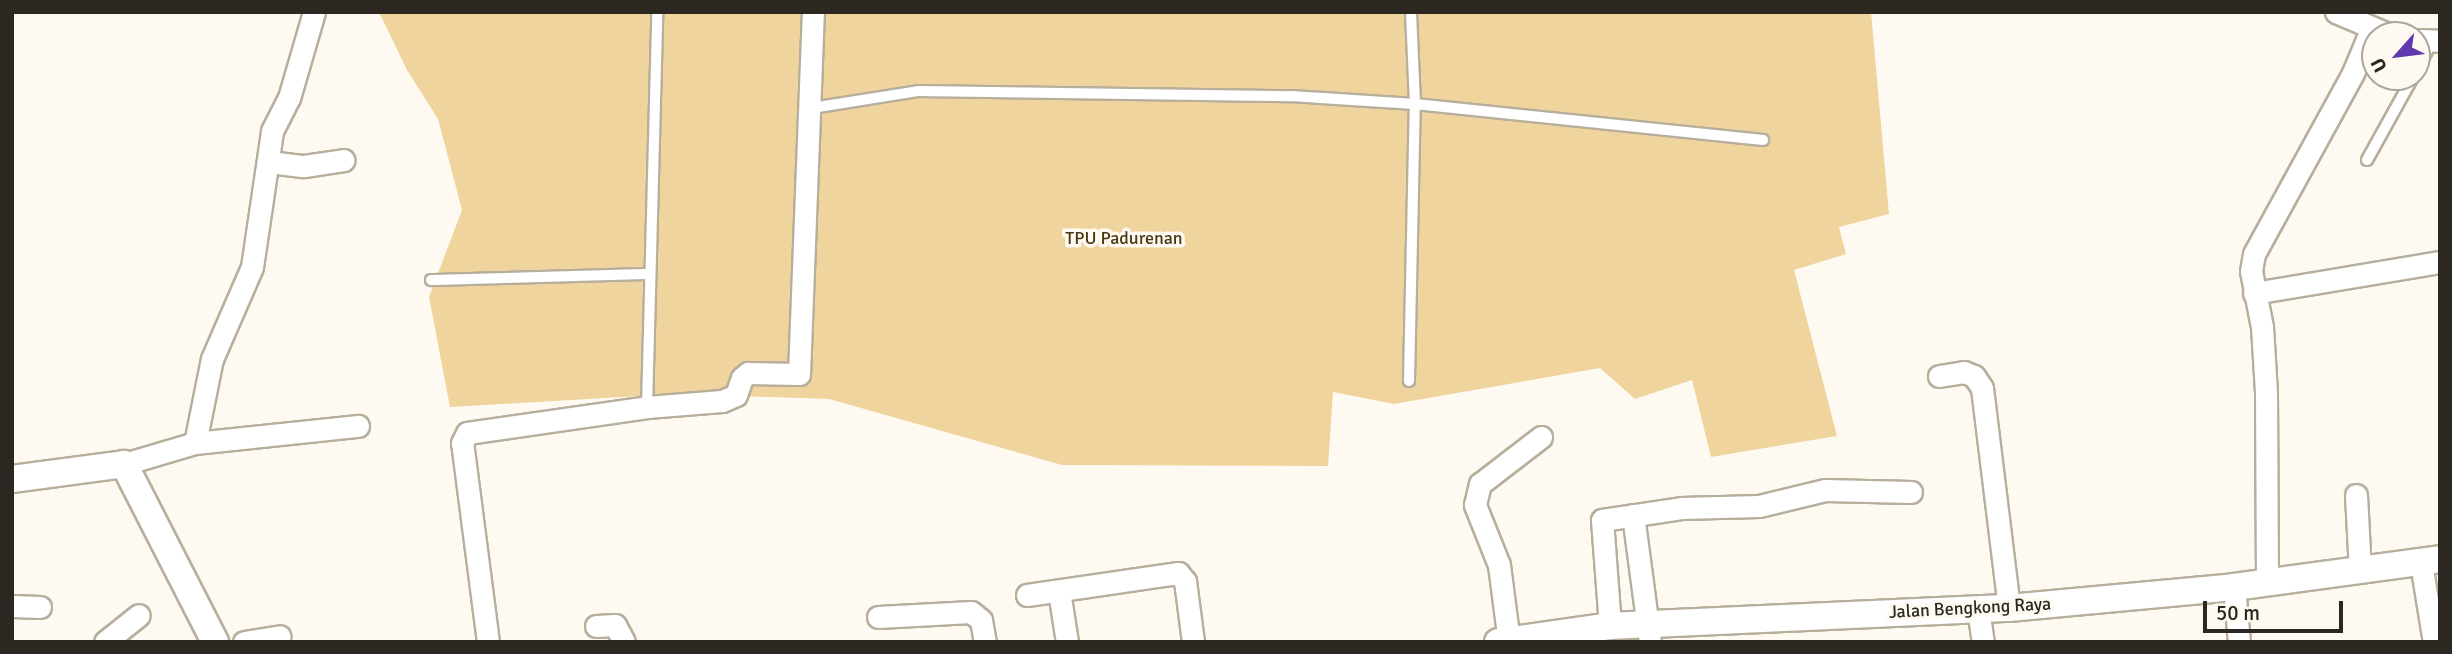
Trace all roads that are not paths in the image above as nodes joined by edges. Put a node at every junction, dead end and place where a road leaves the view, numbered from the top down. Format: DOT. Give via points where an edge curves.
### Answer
graph roads {
  1 [pos="314,12"];
  2 [pos="646,12"];
  3 [pos="813,12"];
  4 [pos="1411,12"];
  5 [pos="2336,12"];
  6 [pos="657,13"];
  7 [pos="2361,23"];
  8 [pos="2361,61"];
  9 [pos="2405,91"];
  10 [pos="1415,104"];
  11 [pos="812,108"];
  12 [pos="1763,140"];
  13 [pos="344,160"];
  14 [pos="2367,160"];
  15 [pos="269,162"];
  16 [pos="2440,262"];
  17 [pos="649,274"];
  18 [pos="431,280"];
  19 [pos="2254,293"];
  20 [pos="1939,376"];
  21 [pos="1409,381"];
  22 [pos="646,407"];
  23 [pos="358,426"];
  24 [pos="1541,438"];
  25 [pos="195,443"];
  26 [pos="124,464"];
  27 [pos="12,479"];
  28 [pos="1911,492"];
  29 [pos="2356,495"];
  30 [pos="1633,515"];
  31 [pos="2430,561"];
  32 [pos="2360,572"];
  33 [pos="2267,583"];
  34 [pos="2234,587"];
  35 [pos="1059,591"];
  36 [pos="1027,595"];
  37 [pos="12,606"];
  38 [pos="40,607"];
  39 [pos="1978,608"];
  40 [pos="2009,608"];
  41 [pos="139,615"];
  42 [pos="877,617"];
  43 [pos="596,626"];
  44 [pos="1610,626"];
  45 [pos="1649,633"];
  46 [pos="280,636"];
  47 [pos="1505,641"];
  48 [pos="105,642"];
  49 [pos="215,642"];
  50 [pos="244,642"];
  51 [pos="488,642"];
  52 [pos="624,642"];
  53 [pos="985,642"];
  54 [pos="1067,642"];
  55 [pos="1193,642"];
  56 [pos="1983,642"];
  57 [pos="2239,642"];
  58 [pos="2434,642"];
  1 -- 15 [label="street" via="289,98 272,131"];
  2 -- 6 [label="lane"];
  3 -- 11 [label="street"];
  4 -- 10 [label="lane"];
  5 -- 7 [label="street"];
  6 -- 17 [label="lane"];
  8 -- 19 [label="street" via="2254,254"];
  9 -- 14 [label="lane"];
  10 -- 11 [label="lane" via="1029,90 918,91"];
  10 -- 12 [label="lane"];
  10 -- 21 [label="lane"];
  11 -- 22 [label="street" via="799,374 756,371 742,378 736,395 729,399"];
  13 -- 15 [label="street" via="304,166"];
  15 -- 25 [label="street" via="252,267 212,359"];
  16 -- 19 [label="street"];
  17 -- 18 [label="lane"];
  17 -- 22 [label="lane"];
  19 -- 33 [label="street" via="2262,327 2266,392"];
  20 -- 40 [label="street" via="1964,372 1974,376 1982,388"];
  22 -- 51 [label="street" via="471,430 464,436"];
  23 -- 25 [label="street"];
  24 -- 47 [label="street" via="1480,484 1475,505 1499,565"];
  25 -- 26 [label="street"];
  26 -- 27 [label="street"];
  26 -- 49 [label="street"];
  28 -- 30 [label="street" via="1825,490 1759,506"];
  29 -- 32 [label="street"];
  30 -- 44 [label="street" via="1602,520 1599,529"];
  30 -- 45 [label="street"];
  31 -- 32 [label="street, Jalan Bengkong Raya"];
  31 -- 58 [label="street"];
  32 -- 33 [label="street, Jalan Bengkong Raya"];
  33 -- 34 [label="street, Jalan Bengkong Raya"];
  34 -- 40 [label="street, Jalan Bengkong Raya"];
  34 -- 57 [label="street"];
  35 -- 36 [label="street"];
  35 -- 54 [label="street"];
  35 -- 55 [label="street" via="1178,573 1185,581"];
  37 -- 38 [label="street"];
  39 -- 40 [label="street, Jalan Bengkong Raya"];
  39 -- 45 [label="street, Jalan Bengkong Raya"];
  39 -- 56 [label="street"];
  41 -- 48 [label="street"];
  42 -- 53 [label="street" via="971,612 981,620"];
  43 -- 52 [label="street" via="615,625"];
  44 -- 45 [label="street, Jalan Bengkong Raya"];
  44 -- 47 [label="street, Jalan Bengkong Raya"];
  46 -- 50 [label="street"];
}
